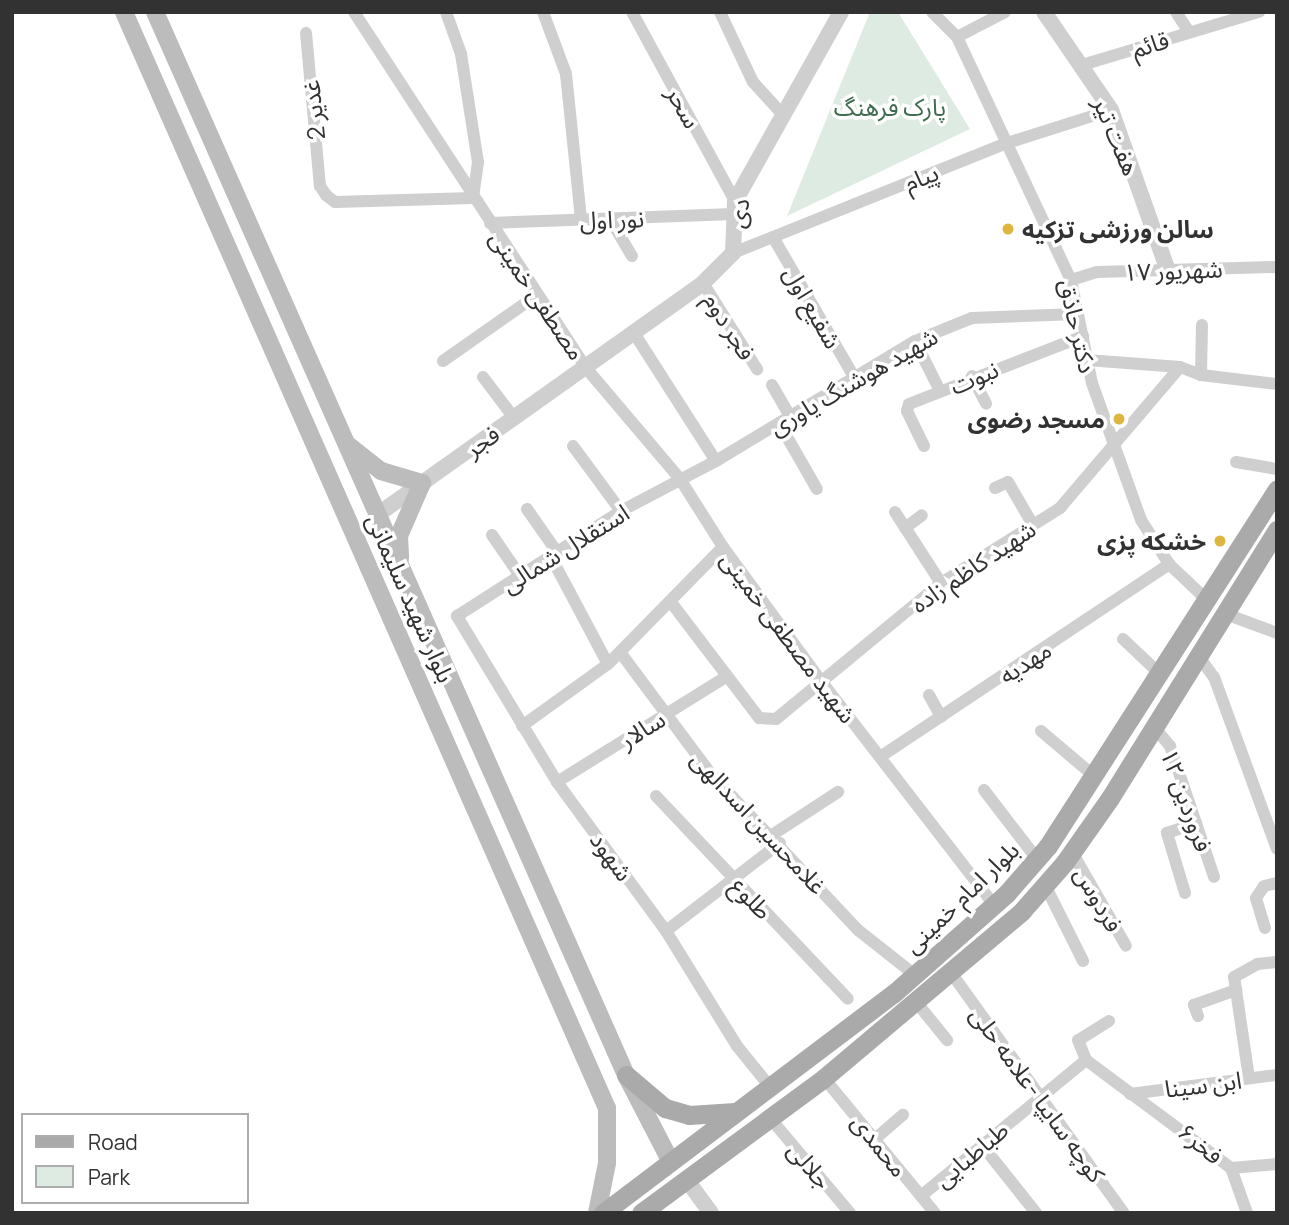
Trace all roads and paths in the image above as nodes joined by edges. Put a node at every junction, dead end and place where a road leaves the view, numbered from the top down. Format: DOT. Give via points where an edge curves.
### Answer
graph roads {
  1 [pos="124,12"];
  2 [pos="155,12"];
  3 [pos="354,12"];
  4 [pos="446,12"];
  5 [pos="543,12"];
  6 [pos="632,12"];
  7 [pos="720,12"];
  8 [pos="841,12"];
  9 [pos="932,12"];
  10 [pos="1044,12"];
  11 [pos="1176,12"];
  12 [pos="1259,12"];
  13 [pos="1003,13"];
  14 [pos="1237,15"];
  15 [pos="306,33"];
  16 [pos="1189,33"];
  17 [pos="957,37"];
  18 [pos="1082,65"];
  19 [pos="1111,110"];
  20 [pos="783,115"];
  21 [pos="1004,144"];
  22 [pos="473,198"];
  23 [pos="734,208"];
  24 [pos="610,219"];
  25 [pos="581,220"];
  26 [pos="490,223"];
  27 [pos="773,237"];
  28 [pos="733,253"];
  29 [pos="632,256"];
  30 [pos="1277,267"];
  31 [pos="1168,271"];
  32 [pos="1071,280"];
  33 [pos="703,283"];
  34 [pos="537,295"];
  35 [pos="1078,314"];
  36 [pos="1202,325"];
  37 [pos="634,333"];
  38 [pos="1083,336"];
  39 [pos="915,341"];
  40 [pos="1087,360"];
  41 [pos="443,361"];
  42 [pos="1180,367"];
  43 [pos="586,368"];
  44 [pos="757,369"];
  45 [pos="1201,375"];
  46 [pos="972,376"];
  47 [pos="483,377"];
  48 [pos="854,377"];
  49 [pos="1277,384"];
  50 [pos="772,385"];
  51 [pos="940,391"];
  52 [pos="986,404"];
  53 [pos="514,418"];
  54 [pos="785,420"];
  55 [pos="344,441"];
  56 [pos="1113,441"];
  57 [pos="573,446"];
  58 [pos="924,446"];
  59 [pos="716,461"];
  60 [pos="1236,462"];
  61 [pos="1277,469"];
  62 [pos="680,479"];
  63 [pos="422,483"];
  64 [pos="995,488"];
  65 [pos="817,489"];
  66 [pos="1277,489"];
  67 [pos="527,509"];
  68 [pos="621,511"];
  69 [pos="895,512"];
  70 [pos="377,515"];
  71 [pos="922,515"];
  72 [pos="1033,525"];
  73 [pos="905,528"];
  74 [pos="356,530"];
  75 [pos="1277,530"];
  76 [pos="492,535"];
  77 [pos="723,547"];
  78 [pos="554,555"];
  79 [pos="1169,564"];
  80 [pos="401,568"];
  81 [pos="521,577"];
  82 [pos="941,583"];
  83 [pos="1206,599"];
  84 [pos="670,601"];
  85 [pos="1223,613"];
  86 [pos="457,621"];
  87 [pos="1277,633"];
  88 [pos="1123,639"];
  89 [pos="620,652"];
  90 [pos="1196,654"];
  91 [pos="608,664"];
  92 [pos="1159,673"];
  93 [pos="727,676"];
  94 [pos="821,681"];
  95 [pos="929,695"];
  96 [pos="664,715"];
  97 [pos="941,717"];
  98 [pos="522,726"];
  99 [pos="1154,727"];
  100 [pos="1041,731"];
  101 [pos="880,757"];
  102 [pos="1094,776"];
  103 [pos="557,782"];
  104 [pos="984,790"];
  105 [pos="838,792"];
  106 [pos="656,796"];
  107 [pos="1196,823"];
  108 [pos="776,839"];
  109 [pos="1277,849"];
  110 [pos="1072,852"];
  111 [pos="1037,859"];
  112 [pos="1214,877"];
  113 [pos="734,879"];
  114 [pos="1277,883"];
  115 [pos="1045,885"];
  116 [pos="1185,893"];
  117 [pos="994,905"];
  118 [pos="1265,928"];
  119 [pos="666,931"];
  120 [pos="1126,946"];
  121 [pos="1083,961"];
  122 [pos="1277,962"];
  123 [pos="952,974"];
  124 [pos="915,975"];
  125 [pos="1235,984"];
  126 [pos="848,999"];
  127 [pos="916,1003"];
  128 [pos="1198,1016"];
  129 [pos="1109,1020"];
  130 [pos="947,1040"];
  131 [pos="1086,1060"];
  132 [pos="1277,1075"];
  133 [pos="626,1076"];
  134 [pos="824,1078"];
  135 [pos="1249,1078"];
  136 [pos="771,1088"];
  137 [pos="1130,1094"];
  138 [pos="1039,1096"];
  139 [pos="740,1112"];
  140 [pos="903,1115"];
  141 [pos="770,1118"];
  142 [pos="875,1139"];
  143 [pos="982,1145"];
  144 [pos="671,1161"];
  145 [pos="1277,1164"];
  146 [pos="1231,1168"];
  147 [pos="686,1179"];
  148 [pos="921,1196"];
  149 [pos="600,1213"];
  150 [pos="641,1213"];
  151 [pos="711,1213"];
  152 [pos="850,1213"];
  153 [pos="935,1213"];
  154 [pos="1036,1213"];
  155 [pos="1124,1213"];
  156 [pos="1247,1213"];
  1 -- 74 [label="main road, بلوار شهید سلیمانی"];
  2 -- 55 [label="main road, بلوار شهید سلیمانی"];
  3 -- 22 [label="street, مصطفی خمینی"];
  4 -- 22 [label="street" via="461,54 478,162"];
  5 -- 25 [label="street" via="566,74"];
  6 -- 23 [label="street, سحر"];
  7 -- 20 [label="street" via="753,82"];
  8 -- 20 [label="street, دی"];
  9 -- 17 [label="street, دکتر حاذق"];
  10 -- 18 [label="street, هفت تیر"];
  11 -- 16 [label="street"];
  12 -- 14 [label="street, قائم"];
  13 -- 17 [label="street"];
  14 -- 16 [label="street, قائم"];
  15 -- 22 [label="street, غدير 2" via="320,186 335,202"];
  16 -- 18 [label="street, قائم"];
  17 -- 21 [label="street, دکتر حاذق"];
  18 -- 19 [label="street, هفت تیر"];
  19 -- 21 [label="street, پیام"];
  19 -- 31 [label="street, هفت تیر"];
  20 -- 23 [label="street, دی"];
  21 -- 27 [label="street, پیام"];
  21 -- 32 [label="street, دکتر حاذق"];
  22 -- 26 [label="street, مصطفی خمینی"];
  23 -- 24 [label="street, نور اول"];
  23 -- 28 [label="street, دی"];
  24 -- 25 [label="street, نور اول"];
  24 -- 29 [label="street"];
  25 -- 26 [label="street, نور اول"];
  26 -- 34 [label="street, مصطفی خمینی"];
  27 -- 28 [label="street, پیام"];
  27 -- 48 [label="street, شفیع اول"];
  28 -- 33 [label="street, دی"];
  30 -- 31 [label="street, ۱۷ شهریور"];
  31 -- 32 [label="street, ۱۷ شهریور" via="1097,272"];
  32 -- 35 [label="street, دکتر حاذق"];
  33 -- 37 [label="street, دی"];
  33 -- 44 [label="street, فجر دوم"];
  34 -- 41 [label="street"];
  34 -- 43 [label="street, مصطفی خمینی"];
  35 -- 38 [label="street, دکتر حاذق"];
  35 -- 39 [label="street, شهید هوشنگ یاوری" via="972,317"];
  36 -- 45 [label="street"];
  37 -- 43 [label="street, دی"];
  37 -- 59 [label="street"];
  38 -- 40 [label="street, دکتر حاذق"];
  38 -- 46 [label="street, نبوت"];
  39 -- 48 [label="street, شهید هوشنگ یاوری"];
  39 -- 51 [label="street"];
  40 -- 42 [label="street"];
  40 -- 56 [label="street, دکتر حاذق"];
  42 -- 45 [label="street"];
  42 -- 56 [label="street"];
  43 -- 53 [label="street, فجر"];
  43 -- 62 [label="street, شهید مصطفی خمینی"];
  45 -- 49 [label="street"];
  46 -- 51 [label="street, نبوت"];
  46 -- 52 [label="street"];
  47 -- 53 [label="street"];
  48 -- 54 [label="street, شهید هوشنگ یاوری"];
  50 -- 54 [label="street"];
  51 -- 58 [label="street, نبوت" via="906,408"];
  53 -- 63 [label="street, فجر"];
  54 -- 59 [label="street, شهید هوشنگ یاوری"];
  54 -- 65 [label="street"];
  55 -- 63 [label="main road" via="381,471"];
  55 -- 70 [label="main road, بلوار شهید سلیمانی"];
  56 -- 72 [label="street, شهید کاظم زاده" via="1060,508"];
  56 -- 79 [label="street, دکتر حاذق" via="1141,520"];
  57 -- 68 [label="street"];
  59 -- 62 [label="street, شهید هوشنگ یاوری"];
  60 -- 61 [label="street"];
  62 -- 68 [label="street, استقلال شمالی"];
  62 -- 77 [label="street, شهید مصطفی خمینی"];
  63 -- 70 [label="street, فجر"];
  63 -- 80 [label="main road" via="398,536"];
  64 -- 72 [label="street" via="1008,482"];
  66 -- 83 [label="main road, بلوار امام خمینی"];
  67 -- 78 [label="street"];
  68 -- 78 [label="street, استقلال شمالی"];
  69 -- 73 [label="street"];
  70 -- 74 [label="main road"];
  70 -- 80 [label="main road, بلوار شهید سلیمانی"];
  71 -- 73 [label="street"];
  72 -- 82 [label="street, شهید کاظم زاده"];
  73 -- 82 [label="street"];
  74 -- 149 [label="main road, بلوار شهید سلیمانی" via="607,1108 607,1163"];
  75 -- 85 [label="main road, بلوار امام خمینی"];
  76 -- 81 [label="street"];
  77 -- 84 [label="street"];
  77 -- 94 [label="street, شهید مصطفی خمینی"];
  78 -- 81 [label="street, استقلال شمالی"];
  78 -- 91 [label="street"];
  79 -- 83 [label="street, دکتر حاذق"];
  79 -- 97 [label="street, مهدیه"];
  80 -- 133 [label="main road, بلوار شهید سلیمانی"];
  81 -- 86 [label="street, استقلال شمالی" via="461,611"];
  82 -- 94 [label="street, شهید کاظم زاده"];
  83 -- 92 [label="main road, بلوار امام خمینی"];
  84 -- 89 [label="street"];
  84 -- 93 [label="street, شهید کاظم زاده"];
  85 -- 87 [label="street"];
  85 -- 90 [label="main road, بلوار امام خمینی"];
  86 -- 98 [label="street, شهود"];
  88 -- 92 [label="street"];
  89 -- 91 [label="street"];
  89 -- 96 [label="street, غلامحسین اسدالهی"];
  90 -- 99 [label="main road, بلوار امام خمینی"];
  90 -- 109 [label="street" via="1214,677"];
  91 -- 98 [label="street"];
  92 -- 102 [label="main road, بلوار امام خمینی"];
  93 -- 94 [label="street, شهید کاظم زاده" via="759,718 776,719"];
  93 -- 96 [label="street, سالار"];
  94 -- 101 [label="street, شهید مصطفی خمینی"];
  95 -- 97 [label="street"];
  96 -- 103 [label="street, سالار"];
  96 -- 108 [label="street, غلامحسین اسدالهی" via="711,774"];
  97 -- 101 [label="street, مهدیه"];
  98 -- 103 [label="street, شهود"];
  99 -- 107 [label="street, ۱۲ فروردین" via="1170,746"];
  99 -- 110 [label="main road, بلوار امام خمینی"];
  100 -- 102 [label="street"];
  101 -- 117 [label="street, شهید مصطفی خمینی"];
  102 -- 111 [label="main road, بلوار امام خمینی"];
  103 -- 119 [label="street, شهود"];
  104 -- 111 [label="street"];
  105 -- 108 [label="street"];
  106 -- 113 [label="street, طلوع"];
  107 -- 112 [label="street, ۱۲ فروردین"];
  107 -- 116 [label="street" via="1167,833"];
  108 -- 113 [label="street"];
  108 -- 124 [label="street, غلامحسین اسدالهی" via="858,930"];
  110 -- 115 [label="main road, بلوار امام خمینی"];
  110 -- 120 [label="street, فردوس"];
  111 -- 117 [label="main road, بلوار امام خمینی"];
  113 -- 119 [label="street"];
  113 -- 126 [label="street, طلوع"];
  114 -- 118 [label="street" via="1264,886 1256,898"];
  115 -- 121 [label="street"];
  115 -- 123 [label="main road, بلوار امام خمینی"];
  117 -- 124 [label="main road, بلوار امام خمینی"];
  119 -- 136 [label="street, شهود" via="737,1046"];
  122 -- 125 [label="street" via="1257,964"];
  123 -- 127 [label="main road, بلوار امام خمینی"];
  123 -- 138 [label="street, کوچه سایپا -علامه حلی"];
  124 -- 136 [label="main road, بلوار امام خمینی"];
  125 -- 128 [label="street" via="1194,1005"];
  125 -- 135 [label="street"];
  127 -- 130 [label="street"];
  127 -- 134 [label="main road, بلوار امام خمینی"];
  129 -- 131 [label="street" via="1078,1040"];
  131 -- 137 [label="street, فخر۶"];
  131 -- 138 [label="street, طباطبایی"];
  132 -- 135 [label="street, ابن سینا"];
  133 -- 139 [label="main road" via="654,1101 690,1115"];
  133 -- 144 [label="main road, بلوار شهید سلیمانی"];
  134 -- 141 [label="main road, بلوار امام خمینی"];
  134 -- 142 [label="street, محمدی"];
  135 -- 137 [label="street, ابن سینا"];
  136 -- 139 [label="main road, بلوار امام خمینی"];
  137 -- 146 [label="street, فخر۶"];
  138 -- 143 [label="street, طباطبایی"];
  138 -- 155 [label="street, کوچه سایپا -علامه حلی"];
  139 -- 144 [label="main road, بلوار امام خمینی"];
  140 -- 142 [label="street"];
  141 -- 147 [label="main road, بلوار امام خمینی"];
  141 -- 152 [label="street, جلالی"];
  142 -- 148 [label="street, محمدی"];
  143 -- 148 [label="street, طباطبایی"];
  143 -- 154 [label="street"];
  144 -- 147 [label="main road"];
  144 -- 149 [label="main road, بلوار امام خمینی"];
  145 -- 146 [label="street"];
  146 -- 156 [label="street, فخر۶"];
  147 -- 150 [label="main road, بلوار امام خمینی"];
  147 -- 151 [label="street"];
  148 -- 153 [label="street, محمدی"];
}
